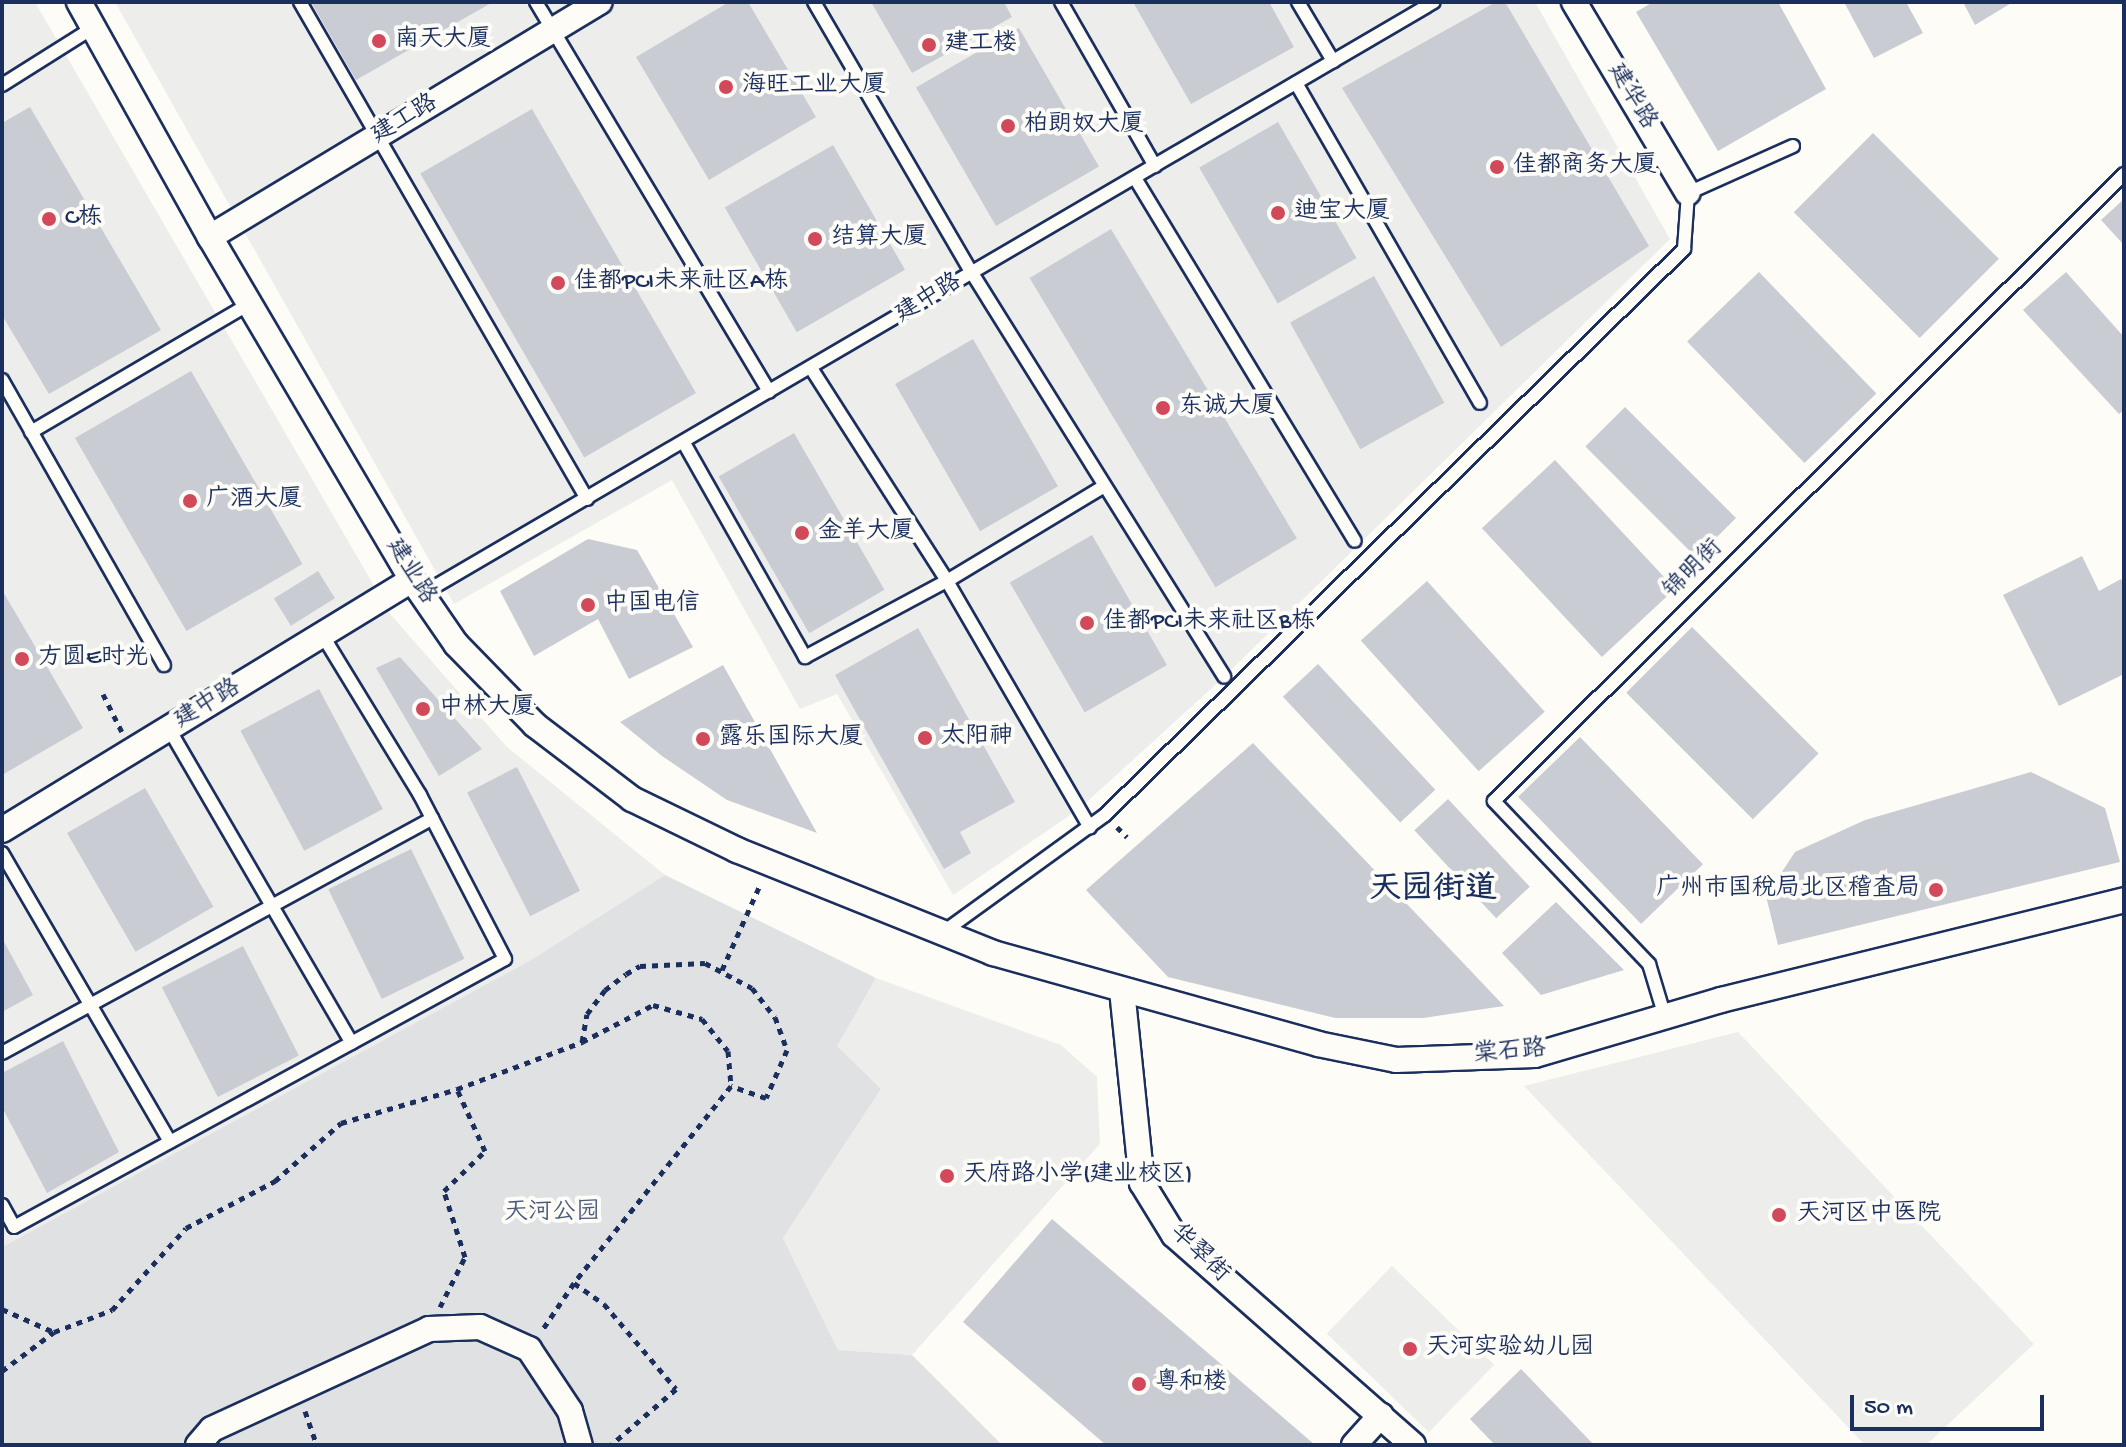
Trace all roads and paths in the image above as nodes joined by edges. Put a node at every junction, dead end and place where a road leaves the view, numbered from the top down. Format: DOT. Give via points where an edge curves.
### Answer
graph roads {
  1 [pos="79,2"];
  2 [pos="300,2"];
  3 [pos="536,2"];
  4 [pos="600,2"];
  5 [pos="814,2"];
  6 [pos="1061,2"];
  7 [pos="1298,2"];
  8 [pos="1434,2"];
  9 [pos="1574,2"];
  10 [pos="94,27"];
  11 [pos="553,30"];
  12 [pos="1333,61"];
  13 [pos="1296,83"];
  14 [pos="2,85"];
  15 [pos="378,136"];
  16 [pos="1793,146"];
  17 [pos="1155,166"];
  18 [pos="2124,174"];
  19 [pos="1135,178"];
  20 [pos="1688,193"];
  21 [pos="210,237"];
  22 [pos="972,273"];
  23 [pos="249,304"];
  24 [pos="811,368"];
  25 [pos="2,380"];
  26 [pos="769,392"];
  27 [pos="1480,403"];
  28 [pos="31,432"];
  29 [pos="684,443"];
  30 [pos="1103,487"];
  31 [pos="587,499"];
  32 [pos="1355,541"];
  33 [pos="947,581"];
  34 [pos="417,587"];
  35 [pos="323,636"];
  36 [pos="164,665"];
  37 [pos="1224,677"];
  38 [pos="103,694"];
  39 [pos="169,729"];
  40 [pos="131,751"];
  41 [pos="432,819"];
  42 [pos="1090,828"];
  43 [pos="2,830"];
  44 [pos="2,853"];
  45 [pos="770,864"];
  46 [pos="2124,900"];
  47 [pos="272,905"];
  48 [pos="942,933"];
  49 [pos="722,970"];
  50 [pos="1122,990"];
  51 [pos="90,1005"];
  52 [pos="1665,1017"];
  53 [pos="582,1042"];
  54 [pos="352,1043"];
  55 [pos="2,1053"];
  56 [pos="731,1086"];
  57 [pos="457,1089"];
  58 [pos="170,1142"];
  59 [pos="2,1205"];
  60 [pos="574,1283"];
  61 [pos="2,1309"];
  62 [pos="429,1329"];
  63 [pos="54,1332"];
  64 [pos="529,1349"];
  65 [pos="2,1371"];
  66 [pos="297,1392"];
  67 [pos="1381,1415"];
  68 [pos="198,1445"];
  69 [pos="317,1445"];
  70 [pos="580,1445"];
  71 [pos="611,1445"];
  72 [pos="1354,1445"];
  73 [pos="1413,1445"];
  1 -- 10 [label="street, 建业路"];
  2 -- 15 [label="lane"];
  3 -- 11 [label="lane"];
  4 -- 11 [label="street, 建工路"];
  5 -- 22 [label="lane"];
  6 -- 17 [label="lane"];
  7 -- 12 [label="lane"];
  8 -- 12 [label="lane, 建中路"];
  9 -- 20 [label="street, 建华路"];
  10 -- 14 [label="lane"];
  10 -- 21 [label="street, 建业路"];
  11 -- 15 [label="street, 建工路"];
  11 -- 26 [label="lane"];
  12 -- 13 [label="lane, 建中路"];
  13 -- 17 [label="lane, 建中路"];
  13 -- 27 [label="lane"];
  15 -- 21 [label="street, 建工路"];
  15 -- 31 [label="lane"];
  16 -- 20 [label="lane"];
  17 -- 19 [label="lane, 建中路"];
  18 -- 52 [label="lane, 锦明街" via="1494,801 1649,964"];
  19 -- 22 [label="lane, 建中路"];
  19 -- 32 [label="lane"];
  20 -- 42 [label="lane" via="1684,249"];
  21 -- 23 [label="street, 建业路"];
  22 -- 24 [label="lane, 建中路"];
  22 -- 30 [label="lane"];
  23 -- 28 [label="lane"];
  23 -- 34 [label="street, 建业路"];
  24 -- 26 [label="lane, 建中路"];
  24 -- 33 [label="lane"];
  25 -- 28 [label="lane"];
  26 -- 29 [label="lane, 建中路"];
  28 -- 36 [label="lane"];
  29 -- 31 [label="lane, 建中路"];
  29 -- 33 [label="lane" via="805,657"];
  30 -- 33 [label="lane"];
  30 -- 37 [label="lane"];
  31 -- 34 [label="lane, 建中路"];
  33 -- 42 [label="lane"];
  34 -- 35 [label="street, 建中路"];
  34 -- 45 [label="street, 建业路" via="456,644 535,725 632,799"];
  35 -- 39 [label="street, 建中路"];
  35 -- 41 [label="lane"];
  38 -- 40 [label="path"];
  39 -- 40 [label="street, 建中路"];
  39 -- 47 [label="lane"];
  40 -- 43 [label="street, 建中路"];
  41 -- 47 [label="lane"];
  41 -- 54 [label="lane" via="505,959"];
  42 -- 48 [label="lane"];
  44 -- 51 [label="lane"];
  45 -- 48 [label="street, 建业路"];
  45 -- 49 [label="path"];
  46 -- 52 [label="street, 棠石路"];
  47 -- 51 [label="lane"];
  47 -- 54 [label="lane"];
  48 -- 50 [label="street, 棠石路"];
  49 -- 53 [label="path" via="705,963 640,966 605,990 587,1014"];
  49 -- 56 [label="path" via="752,988 775,1017 787,1050 766,1098"];
  50 -- 52 [label="street, 棠石路" via="1396,1060 1535,1055"];
  50 -- 67 [label="street, 华翠街" via="1142,1183 1174,1235"];
  51 -- 55 [label="lane"];
  51 -- 58 [label="lane"];
  53 -- 56 [label="path" via="653,1005 702,1019 728,1051"];
  53 -- 57 [label="path"];
  54 -- 58 [label="lane"];
  56 -- 60 [label="path"];
  57 -- 62 [label="path" via="485,1151 444,1191 465,1257"];
  57 -- 63 [label="path" via="341,1123 275,1181 186,1228 112,1310"];
  58 -- 59 [label="lane" via="14,1227"];
  60 -- 64 [label="path"];
  60 -- 71 [label="path" via="604,1304 676,1389"];
  61 -- 63 [label="path"];
  62 -- 64 [label="street" via="480,1327"];
  62 -- 66 [label="street"];
  63 -- 65 [label="path"];
  64 -- 70 [label="street" via="570,1411"];
  66 -- 68 [label="street" via="212,1429"];
  66 -- 69 [label="path"];
  67 -- 72 [label="street"];
  67 -- 73 [label="street, 华翠街"];
}
